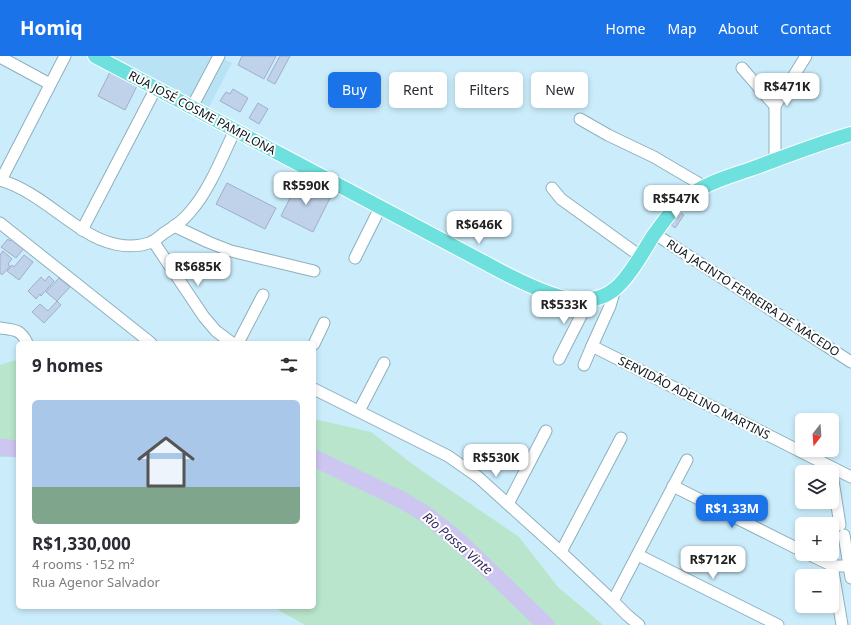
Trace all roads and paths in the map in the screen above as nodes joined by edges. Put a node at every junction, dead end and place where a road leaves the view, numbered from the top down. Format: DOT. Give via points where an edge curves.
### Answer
graph roads {
  1 [pos="65,56"];
  2 [pos="95,56"];
  3 [pos="218,56"];
  4 [pos="0,57"];
  5 [pos="805,57"];
  6 [pos="742,68"];
  7 [pos="50,84"];
  8 [pos="156,88"];
  9 [pos="192,106"];
  10 [pos="774,106"];
  11 [pos="580,119"];
  12 [pos="235,130"];
  13 [pos="848,136"];
  14 [pos="775,160"];
  15 [pos="0,180"];
  16 [pos="705,186"];
  17 [pos="552,188"];
  18 [pos="380,208"];
  19 [pos="0,224"];
  20 [pos="174,226"];
  21 [pos="82,230"];
  22 [pos="655,234"];
  23 [pos="153,241"];
  24 [pos="640,256"];
  25 [pos="356,258"];
  26 [pos="314,271"];
  27 [pos="615,289"];
  28 [pos="263,294"];
  29 [pos="589,300"];
  30 [pos="324,323"];
  31 [pos="0,328"];
  32 [pos="26,341"];
  33 [pos="148,341"];
  34 [pos="229,341"];
  35 [pos="239,341"];
  36 [pos="315,341"];
  37 [pos="592,346"];
  38 [pos="559,359"];
  39 [pos="851,362"];
  40 [pos="384,363"];
  41 [pos="584,366"];
  42 [pos="316,390"];
  43 [pos="359,411"];
  44 [pos="546,431"];
  45 [pos="621,438"];
  46 [pos="795,445"];
  47 [pos="817,457"];
  48 [pos="687,460"];
  49 [pos="826,465"];
  50 [pos="839,473"];
  51 [pos="851,477"];
  52 [pos="673,486"];
  53 [pos="508,504"];
  54 [pos="838,509"];
  55 [pos="795,547"];
  56 [pos="561,552"];
  57 [pos="638,555"];
  58 [pos="822,561"];
  59 [pos="831,561"];
  60 [pos="832,566"];
  61 [pos="849,566"];
  62 [pos="851,578"];
  63 [pos="613,601"];
  64 [pos="639,625"];
  65 [pos="778,625"];
  66 [pos="842,625"];
  1 -- 7 [label="street"];
  2 -- 8 [label="main road, RUA JOSÉ COSME PAMPLONA"];
  3 -- 9 [label="street"];
  4 -- 7 [label="street"];
  5 -- 10 [label="street"];
  6 -- 10 [label="street"];
  7 -- 15 [label="street"];
  8 -- 9 [label="main road, RUA JOSÉ COSME PAMPLONA"];
  8 -- 21 [label="street"];
  9 -- 12 [label="main road, RUA JOSÉ COSME PAMPLONA"];
  10 -- 14 [label="street"];
  11 -- 16 [label="street"];
  12 -- 18 [label="main road, RUA JOSÉ COSME PAMPLONA"];
  12 -- 20 [label="street" via="197,203 185,218"];
  13 -- 14 [label="main road, RUA JOSÉ COSME PAMPLONA"];
  14 -- 16 [label="main road, RUA JOSÉ COSME PAMPLONA"];
  15 -- 21 [label="street" via="21,189"];
  16 -- 22 [label="main road, RUA JOSÉ COSME PAMPLONA" via="678,204"];
  17 -- 24 [label="street" via="561,199"];
  18 -- 25 [label="street"];
  18 -- 29 [label="main road, RUA JOSÉ COSME PAMPLONA" via="524,283 567,299"];
  19 -- 33 [label="street"];
  20 -- 23 [label="street"];
  20 -- 26 [label="street" via="231,252"];
  21 -- 23 [label="street" via="122,245 138,246"];
  22 -- 24 [label="main road, RUA JOSÉ COSME PAMPLONA"];
  22 -- 39 [label="street, RUA JACINTO FERREIRA DE MACEDO"];
  23 -- 34 [label="street" via="204,317"];
  24 -- 27 [label="main road, RUA JOSÉ COSME PAMPLONA"];
  27 -- 29 [label="main road, RUA JOSÉ COSME PAMPLONA" via="602,297"];
  27 -- 37 [label="street"];
  28 -- 35 [label="street"];
  29 -- 38 [label="street"];
  30 -- 36 [label="street"];
  31 -- 32 [label="street" via="18,331"];
  37 -- 41 [label="street"];
  37 -- 46 [label="street, SERVIDÃO ADELINO MARTINS"];
  40 -- 43 [label="street"];
  42 -- 43 [label="street"];
  43 -- 53 [label="street" via="448,456 478,477"];
  44 -- 53 [label="street"];
  45 -- 56 [label="street"];
  47 -- 49 [label="street, SERVIDÃO ADELINO MARTINS"];
  48 -- 52 [label="street"];
  50 -- 51 [label="street, SERVIDÃO ADELINO MARTINS"];
  52 -- 55 [label="street"];
  52 -- 57 [label="street"];
  53 -- 56 [label="street"];
  54 -- 61 [label="street"];
  56 -- 63 [label="street"];
  57 -- 63 [label="street"];
  57 -- 65 [label="street"];
  58 -- 60 [label="street"];
  59 -- 60 [label="street"];
  60 -- 61 [label="street"];
  60 -- 66 [label="street"];
  61 -- 62 [label="street"];
  63 -- 64 [label="street"];
}
